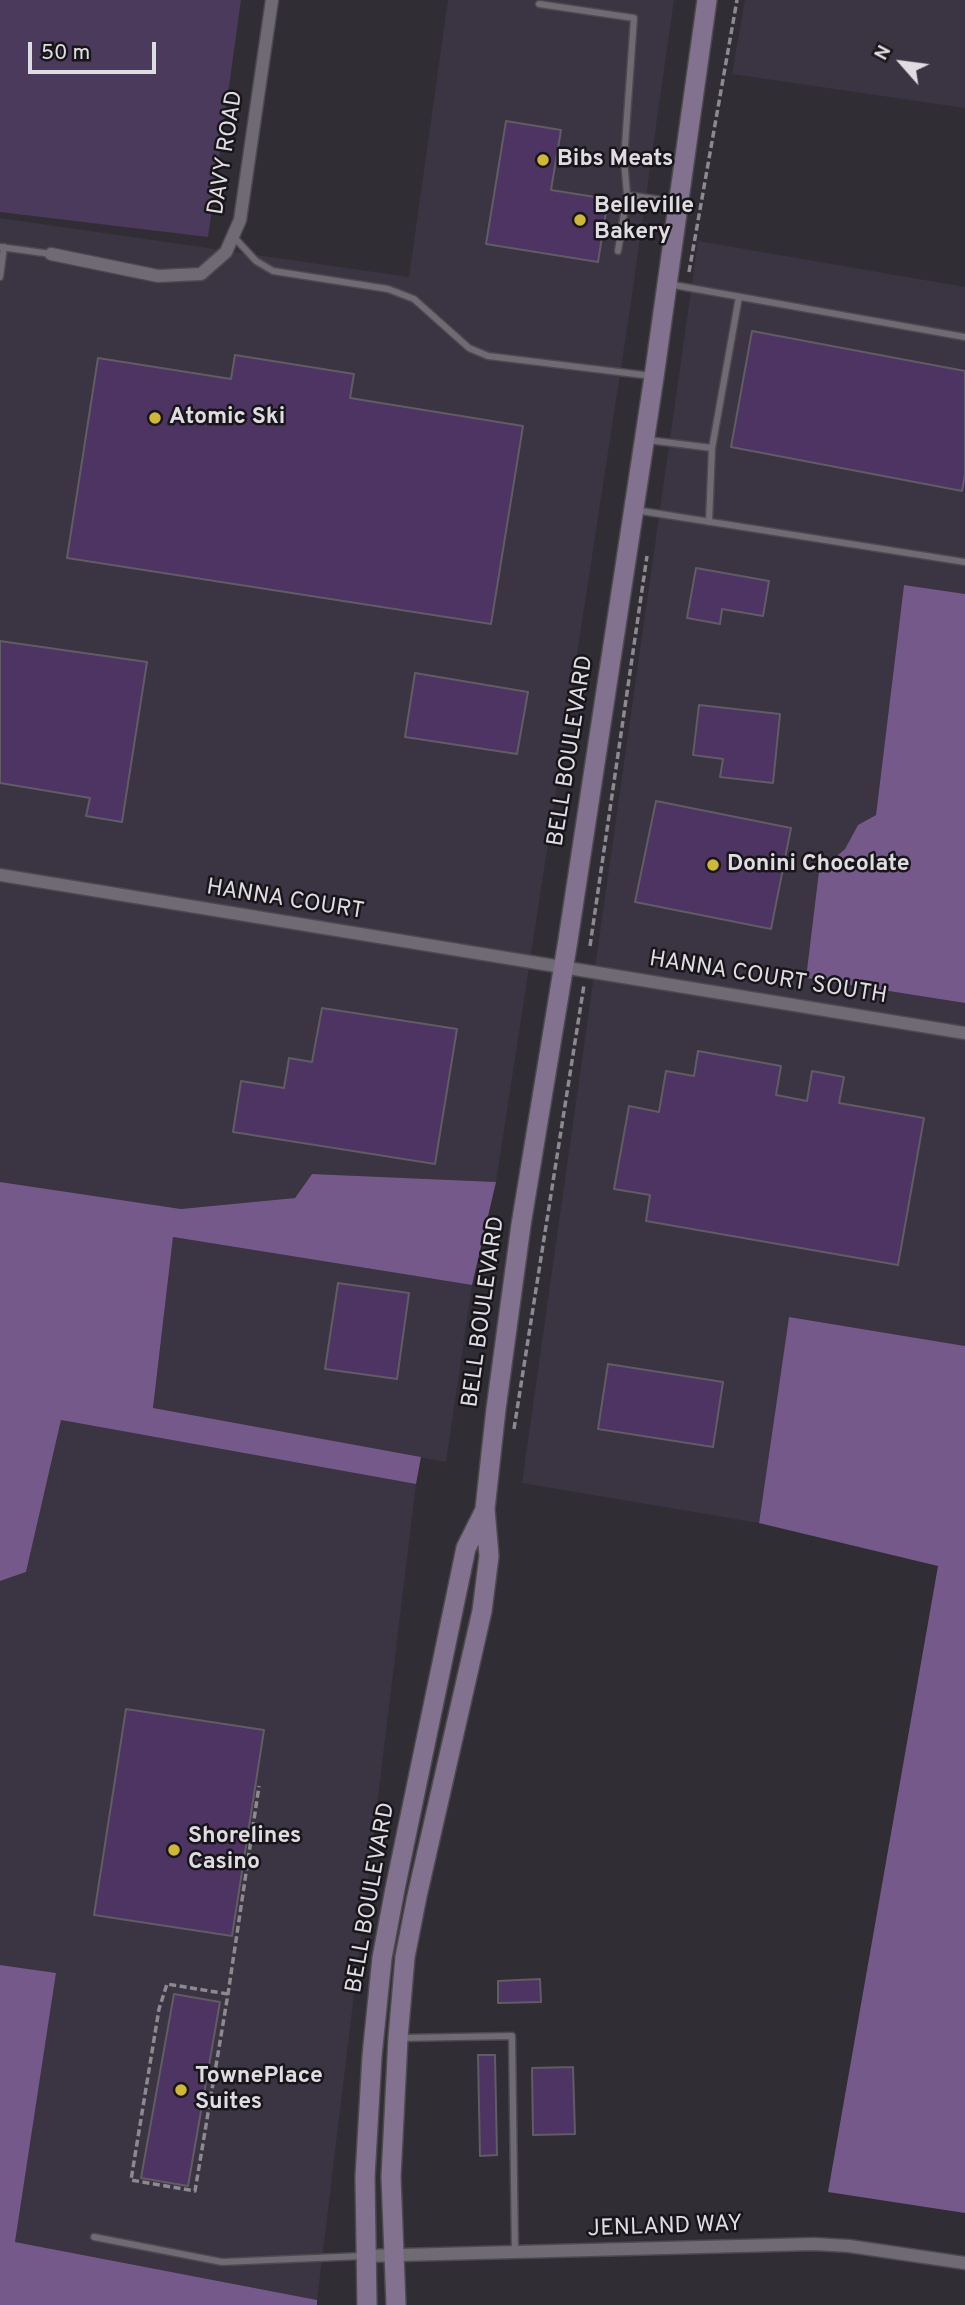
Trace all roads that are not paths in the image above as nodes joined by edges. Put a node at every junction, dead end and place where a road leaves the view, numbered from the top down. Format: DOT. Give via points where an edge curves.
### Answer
graph roads {
  1 [pos="272,0"];
  2 [pos="707,0"];
  3 [pos="538,4"];
  4 [pos="627,195"];
  5 [pos="678,202"];
  6 [pos="233,236"];
  7 [pos="2,247"];
  8 [pos="618,251"];
  9 [pos="51,254"];
  10 [pos="0,277"];
  11 [pos="676,285"];
  12 [pos="739,297"];
  13 [pos="965,337"];
  14 [pos="654,377"];
  15 [pos="643,439"];
  16 [pos="712,448"];
  17 [pos="633,510"];
  18 [pos="709,522"];
  19 [pos="965,562"];
  20 [pos="0,875"];
  21 [pos="564,966"];
  22 [pos="965,1033"];
  23 [pos="485,1509"];
  24 [pos="398,2038"];
  25 [pos="94,2237"];
  26 [pos="515,2253"];
  27 [pos="365,2256"];
  28 [pos="393,2256"];
  29 [pos="965,2263"];
  30 [pos="367,2305"];
  31 [pos="396,2305"];
  1 -- 6 [label="street, DAVY ROAD" via="240,220"];
  2 -- 5 [label="main road, BELL BOULEVARD"];
  3 -- 4 [label="lane" via="634,18 624,159"];
  4 -- 5 [label="lane"];
  4 -- 8 [label="lane"];
  5 -- 11 [label="main road, BELL BOULEVARD"];
  6 -- 9 [label="street, DAVY ROAD" via="226,252 201,274 158,276"];
  6 -- 14 [label="lane" via="256,261 273,271 388,289 414,299 469,348 488,356"];
  7 -- 9 [label="lane"];
  7 -- 10 [label="lane"];
  11 -- 12 [label="lane"];
  11 -- 14 [label="main road, BELL BOULEVARD"];
  12 -- 13 [label="lane"];
  12 -- 16 [label="lane"];
  14 -- 15 [label="main road, BELL BOULEVARD"];
  15 -- 16 [label="lane"];
  15 -- 17 [label="main road, BELL BOULEVARD"];
  16 -- 18 [label="lane"];
  17 -- 18 [label="lane"];
  17 -- 21 [label="main road, BELL BOULEVARD"];
  18 -- 19 [label="lane"];
  20 -- 21 [label="street, HANNA COURT"];
  21 -- 22 [label="street, HANNA COURT SOUTH"];
  21 -- 23 [label="main road, BELL BOULEVARD" via="519,1238"];
  23 -- 24 [label="main road, BELL BOULEVARD" via="489,1556 482,1611 412,1920"];
  23 -- 27 [label="main road, BELL BOULEVARD" via="466,1548 382,1958 365,2177"];
  24 -- 26 [label="lane" via="512,2036"];
  24 -- 28 [label="main road, BELL BOULEVARD" via="391,2177"];
  25 -- 27 [label="lane" via="222,2262"];
  26 -- 28 [label="street, JENLAND WAY"];
  26 -- 29 [label="street, JENLAND WAY" via="814,2244"];
  27 -- 28 [label="street, JENLAND WAY"];
  27 -- 30 [label="main road, BELL BOULEVARD"];
  28 -- 31 [label="main road, BELL BOULEVARD"];
}
